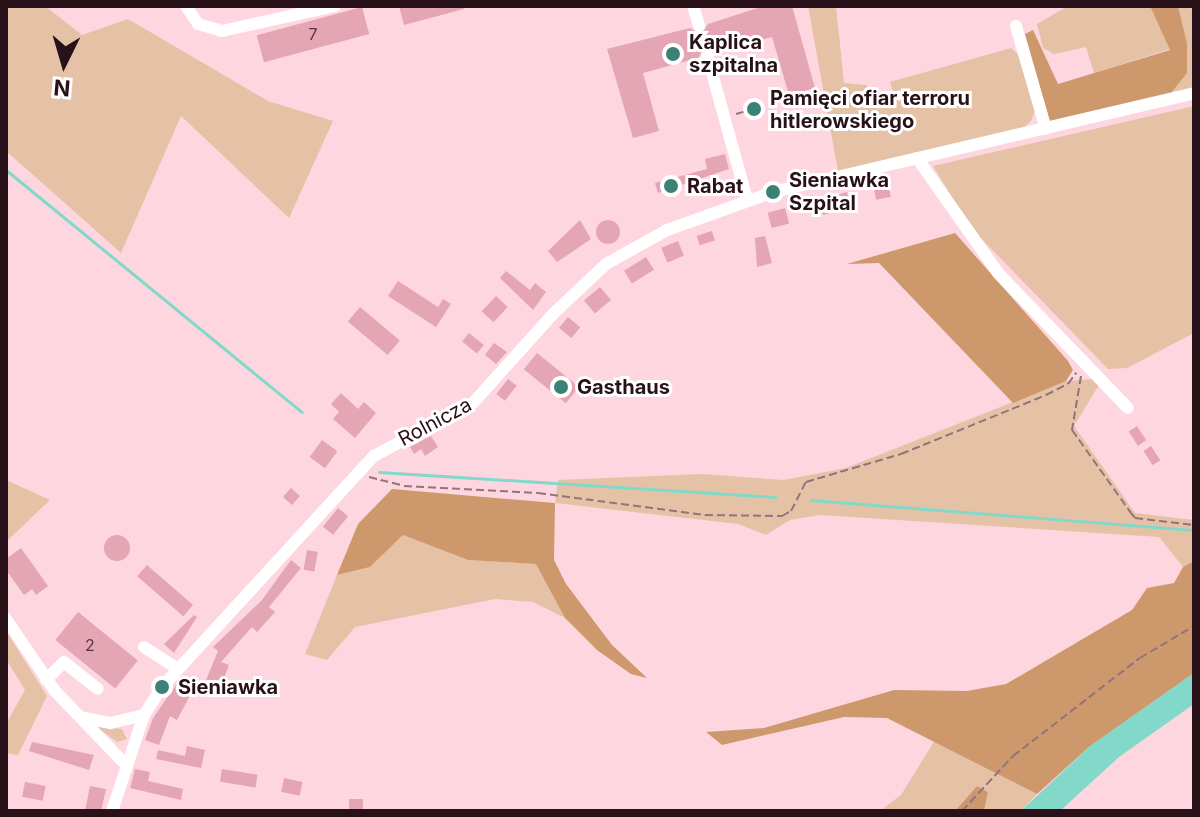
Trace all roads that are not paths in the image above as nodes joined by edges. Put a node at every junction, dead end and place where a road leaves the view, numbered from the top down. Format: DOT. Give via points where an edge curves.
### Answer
graph roads {
  1 [pos="186,6"];
  2 [pos="335,6"];
  3 [pos="693,6"];
  4 [pos="699,26"];
  5 [pos="1016,26"];
  6 [pos="707,55"];
  7 [pos="1194,93"];
  8 [pos="1046,129"];
  9 [pos="917,158"];
  10 [pos="747,199"];
  11 [pos="1128,408"];
  12 [pos="6,619"];
  13 [pos="144,647"];
  14 [pos="178,669"];
  15 [pos="46,680"];
  16 [pos="98,689"];
  17 [pos="77,715"];
  18 [pos="144,715"];
  19 [pos="126,765"];
  20 [pos="112,811"];
  1 -- 2 [label="street" via="198,24 222,31"];
  3 -- 4 [label="street"];
  5 -- 8 [label="street"];
  6 -- 10 [label="street"];
  7 -- 8 [label="street, Rolnicza"];
  8 -- 9 [label="street, Rolnicza"];
  9 -- 10 [label="street, Rolnicza"];
  9 -- 11 [label="street" via="998,273"];
  10 -- 14 [label="street, Rolnicza" via="667,230 606,264 473,403 385,448 361,470"];
  12 -- 15 [label="street"];
  13 -- 14 [label="street"];
  14 -- 18 [label="street, Rolnicza"];
  15 -- 16 [label="street" via="64,662"];
  15 -- 17 [label="street"];
  17 -- 18 [label="street" via="110,723"];
  17 -- 19 [label="street"];
  18 -- 19 [label="street, Rolnicza"];
  19 -- 20 [label="street, Rolnicza"];
}
